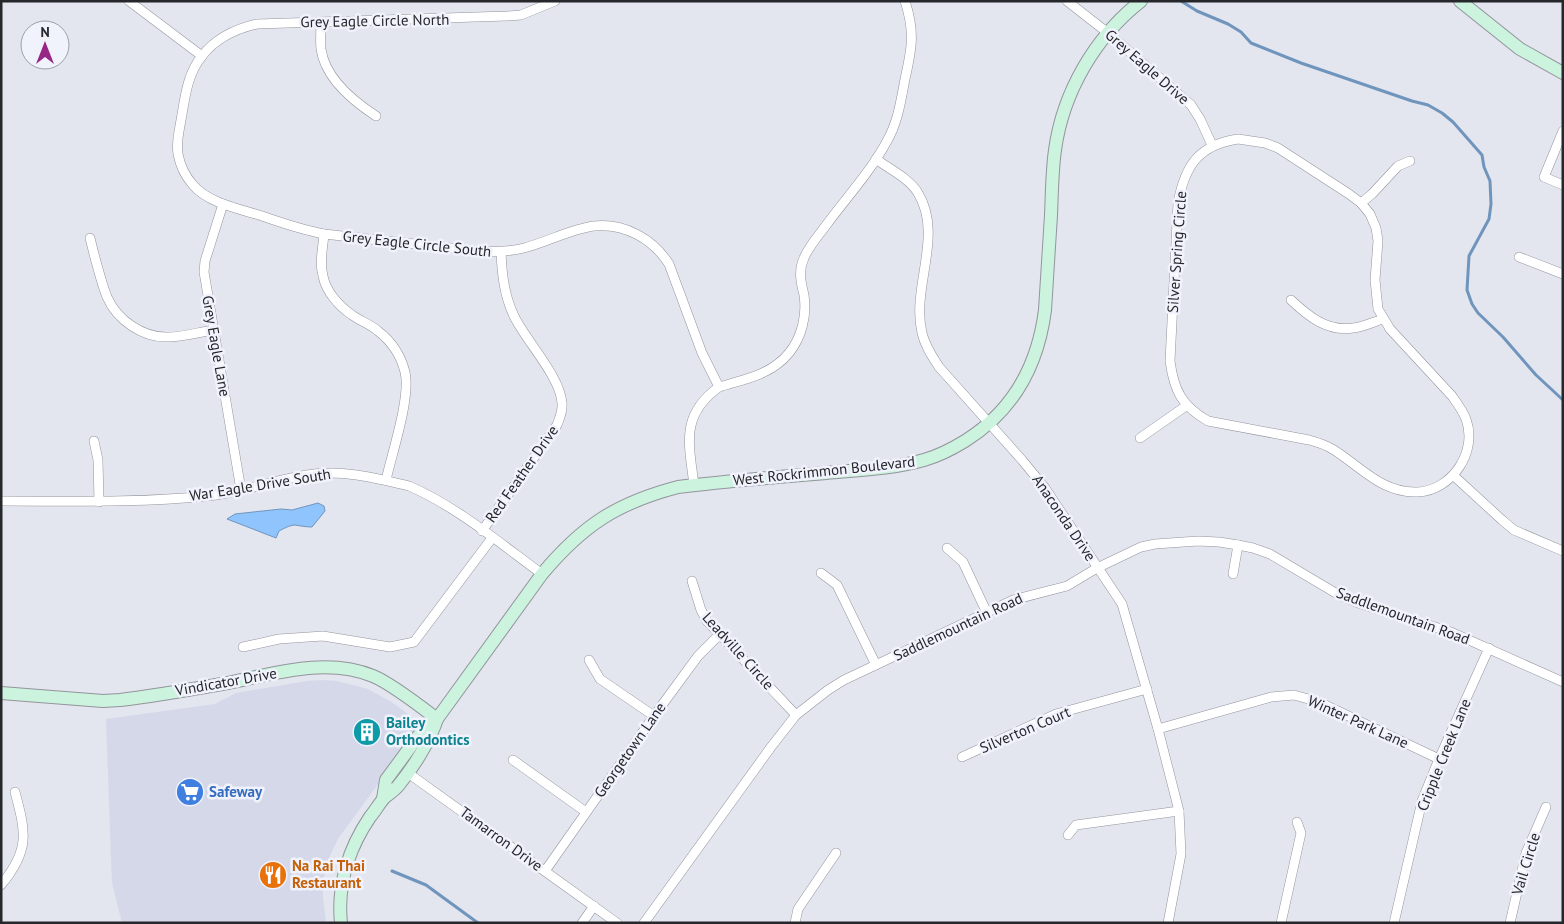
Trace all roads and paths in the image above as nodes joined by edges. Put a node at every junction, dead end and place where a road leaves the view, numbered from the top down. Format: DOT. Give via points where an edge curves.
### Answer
graph roads {
  1 [pos="129,1"];
  2 [pos="555,1"];
  3 [pos="905,1"];
  4 [pos="1067,1"];
  5 [pos="1141,1"];
  6 [pos="1460,1"];
  7 [pos="321,22"];
  8 [pos="1108,33"];
  9 [pos="202,56"];
  10 [pos="1563,73"];
  11 [pos="376,116"];
  12 [pos="1563,131"];
  13 [pos="1212,145"];
  14 [pos="876,159"];
  15 [pos="1410,161"];
  16 [pos="1563,185"];
  17 [pos="1361,203"];
  18 [pos="223,204"];
  19 [pos="324,234"];
  20 [pos="90,238"];
  21 [pos="501,252"];
  22 [pos="1519,257"];
  23 [pos="1563,274"];
  24 [pos="1291,300"];
  25 [pos="1383,319"];
  26 [pos="214,330"];
  27 [pos="719,387"];
  28 [pos="1186,406"];
  29 [pos="990,424"];
  30 [pos="1140,438"];
  31 [pos="94,441"];
  32 [pos="1454,476"];
  33 [pos="386,480"];
  34 [pos="694,485"];
  35 [pos="241,490"];
  36 [pos="1,501"];
  37 [pos="99,502"];
  38 [pos="482,531"];
  39 [pos="492,538"];
  40 [pos="1238,545"];
  41 [pos="947,548"];
  42 [pos="1563,551"];
  43 [pos="1097,568"];
  44 [pos="821,573"];
  45 [pos="542,574"];
  46 [pos="1233,574"];
  47 [pos="692,581"];
  48 [pos="987,613"];
  49 [pos="720,634"];
  50 [pos="243,647"];
  51 [pos="1489,648"];
  52 [pos="589,660"];
  53 [pos="876,665"];
  54 [pos="1563,682"];
  55 [pos="1147,689"];
  56 [pos="1,693"];
  57 [pos="796,714"];
  58 [pos="654,716"];
  59 [pos="436,719"];
  60 [pos="1158,729"];
  61 [pos="962,757"];
  62 [pos="1439,759"];
  63 [pos="514,760"];
  64 [pos="408,773"];
  65 [pos="15,792"];
  66 [pos="383,799"];
  67 [pos="1546,807"];
  68 [pos="1179,810"];
  69 [pos="586,812"];
  70 [pos="1297,822"];
  71 [pos="1068,836"];
  72 [pos="836,853"];
  73 [pos="544,871"];
  74 [pos="1,884"];
  75 [pos="594,906"];
  76 [pos="341,923"];
  77 [pos="582,923"];
  78 [pos="617,923"];
  79 [pos="644,923"];
  80 [pos="794,923"];
  81 [pos="1168,923"];
  82 [pos="1280,923"];
  83 [pos="1394,923"];
  84 [pos="1510,923"];
  1 -- 9 [label="street"];
  2 -- 7 [label="street, Grey Eagle Circle North" via="507,16"];
  3 -- 14 [label="street" via="912,28 912,49 894,126"];
  4 -- 8 [label="street, Grey Eagle Drive"];
  5 -- 8 [label="main road, West Rockrimmon Boulevard"];
  6 -- 10 [label="main road" via="1520,49"];
  7 -- 9 [label="street, Grey Eagle Circle North" via="245,27 222,37"];
  7 -- 11 [label="street" via="321,50 333,78 359,105"];
  8 -- 13 [label="street, Grey Eagle Drive" via="1191,105"];
  8 -- 29 [label="main road, West Rockrimmon Boulevard" via="1070,92 1058,132 1045,310 1038,348 1018,389"];
  9 -- 18 [label="street, Grey Eagle Circle South" via="186,91 177,142 178,154 193,186"];
  12 -- 16 [label="street" via="1544,177"];
  13 -- 17 [label="street, Silver Spring Circle" via="1238,138 1278,148"];
  13 -- 28 [label="street, Silver Spring Circle" via="1188,170 1178,203 1170,361 1175,387"];
  14 -- 27 [label="street" via="803,260 800,271 805,311 803,324 790,352 758,376"];
  14 -- 29 [label="street, Anaconda Drive" via="917,192 926,215 928,241 920,310 925,343 939,367"];
  15 -- 17 [label="street" via="1398,166"];
  17 -- 25 [label="street, Silver Spring Circle" via="1376,228 1375,291"];
  18 -- 19 [label="street, Grey Eagle Circle South"];
  18 -- 26 [label="street, Grey Eagle Lane" via="204,272"];
  19 -- 21 [label="street, Grey Eagle Circle South"];
  19 -- 33 [label="street" via="321,264 328,289 351,315 385,336 401,359 405,373 405,402"];
  20 -- 26 [label="street" via="107,297 132,326 167,337"];
  21 -- 27 [label="street, Grey Eagle Circle South" via="522,249 595,226 638,234 649,241 669,264 702,353"];
  21 -- 38 [label="street, Red Feather Drive" via="504,288 512,311 560,390 562,403 554,430"];
  22 -- 23 [label="street"];
  24 -- 25 [label="street" via="1318,322 1338,329"];
  25 -- 32 [label="street, Silver Spring Circle" via="1452,396 1467,420 1467,448"];
  26 -- 35 [label="street, Grey Eagle Lane"];
  27 -- 34 [label="street" via="695,411 689,447"];
  28 -- 30 [label="street"];
  28 -- 32 [label="street, Silver Spring Circle" via="1208,421 1321,443 1389,488 1418,492 1443,484"];
  29 -- 34 [label="main road, West Rockrimmon Boulevard" via="942,454 908,464"];
  29 -- 43 [label="street, Anaconda Drive" via="1045,488"];
  31 -- 37 [label="street"];
  32 -- 42 [label="street" via="1514,530"];
  33 -- 35 [label="street, War Eagle Drive South" via="323,473"];
  33 -- 38 [label="street, War Eagle Drive South" via="416,489 451,508"];
  34 -- 45 [label="main road, West Rockrimmon Boulevard" via="652,494 613,511 576,537"];
  35 -- 37 [label="street, War Eagle Drive South" via="208,496"];
  36 -- 37 [label="street, War Eagle Drive South"];
  38 -- 39 [label="street, War Eagle Drive South"];
  39 -- 45 [label="street, War Eagle Drive South"];
  39 -- 50 [label="street" via="414,642 390,647 323,636 279,639"];
  40 -- 43 [label="street, Saddlemountain Road" via="1219,542 1140,546"];
  40 -- 46 [label="street"];
  40 -- 51 [label="street, Saddlemountain Road" via="1270,554 1338,595 1451,632"];
  41 -- 48 [label="street" via="963,562"];
  43 -- 48 [label="street, Saddlemountain Road" via="1067,586 1012,600"];
  43 -- 55 [label="street, Anaconda Drive" via="1122,604"];
  44 -- 53 [label="street" via="837,585"];
  45 -- 59 [label="main road, West Rockrimmon Boulevard"];
  47 -- 49 [label="street, Leadville Circle" via="701,610"];
  48 -- 53 [label="street, Saddlemountain Road"];
  49 -- 57 [label="street, Leadville Circle"];
  49 -- 58 [label="street, Georgetown Lane" via="698,656"];
  51 -- 54 [label="street, Saddlemountain Road"];
  51 -- 62 [label="street, Cripple Creek Lane"];
  52 -- 58 [label="street" via="600,679"];
  53 -- 57 [label="street, Saddlemountain Road" via="828,690"];
  55 -- 60 [label="street, Anaconda Drive"];
  55 -- 61 [label="street, Silverton Court" via="1056,714"];
  56 -- 59 [label="main road, Vindicator Drive" via="120,700 298,669 339,668 373,676"];
  57 -- 79 [label="street, Saddlemountain Road"];
  58 -- 69 [label="street, Georgetown Lane"];
  59 -- 64 [label="main road" via="433,732"];
  59 -- 66 [label="main road" via="425,727 386,780"];
  60 -- 62 [label="street, Winter Park Lane" via="1270,696 1294,695 1318,702"];
  60 -- 68 [label="street, Anaconda Drive"];
  62 -- 83 [label="street, Cripple Creek Lane" via="1422,801"];
  63 -- 69 [label="street"];
  64 -- 66 [label="main road"];
  64 -- 73 [label="street, Tamarron Drive"];
  65 -- 74 [label="street" via="24,840 18,862"];
  66 -- 76 [label="main road" via="351,850 341,890"];
  67 -- 84 [label="street, Vail Circle" via="1526,853"];
  68 -- 71 [label="street" via="1076,825"];
  68 -- 81 [label="street, Anaconda Drive" via="1181,854"];
  69 -- 73 [label="street, Georgetown Lane"];
  70 -- 82 [label="street" via="1300,833"];
  72 -- 80 [label="street" via="798,909"];
  73 -- 75 [label="street, Tamarron Drive"];
  75 -- 77 [label="street"];
  75 -- 78 [label="street, Tamarron Drive"];
}
